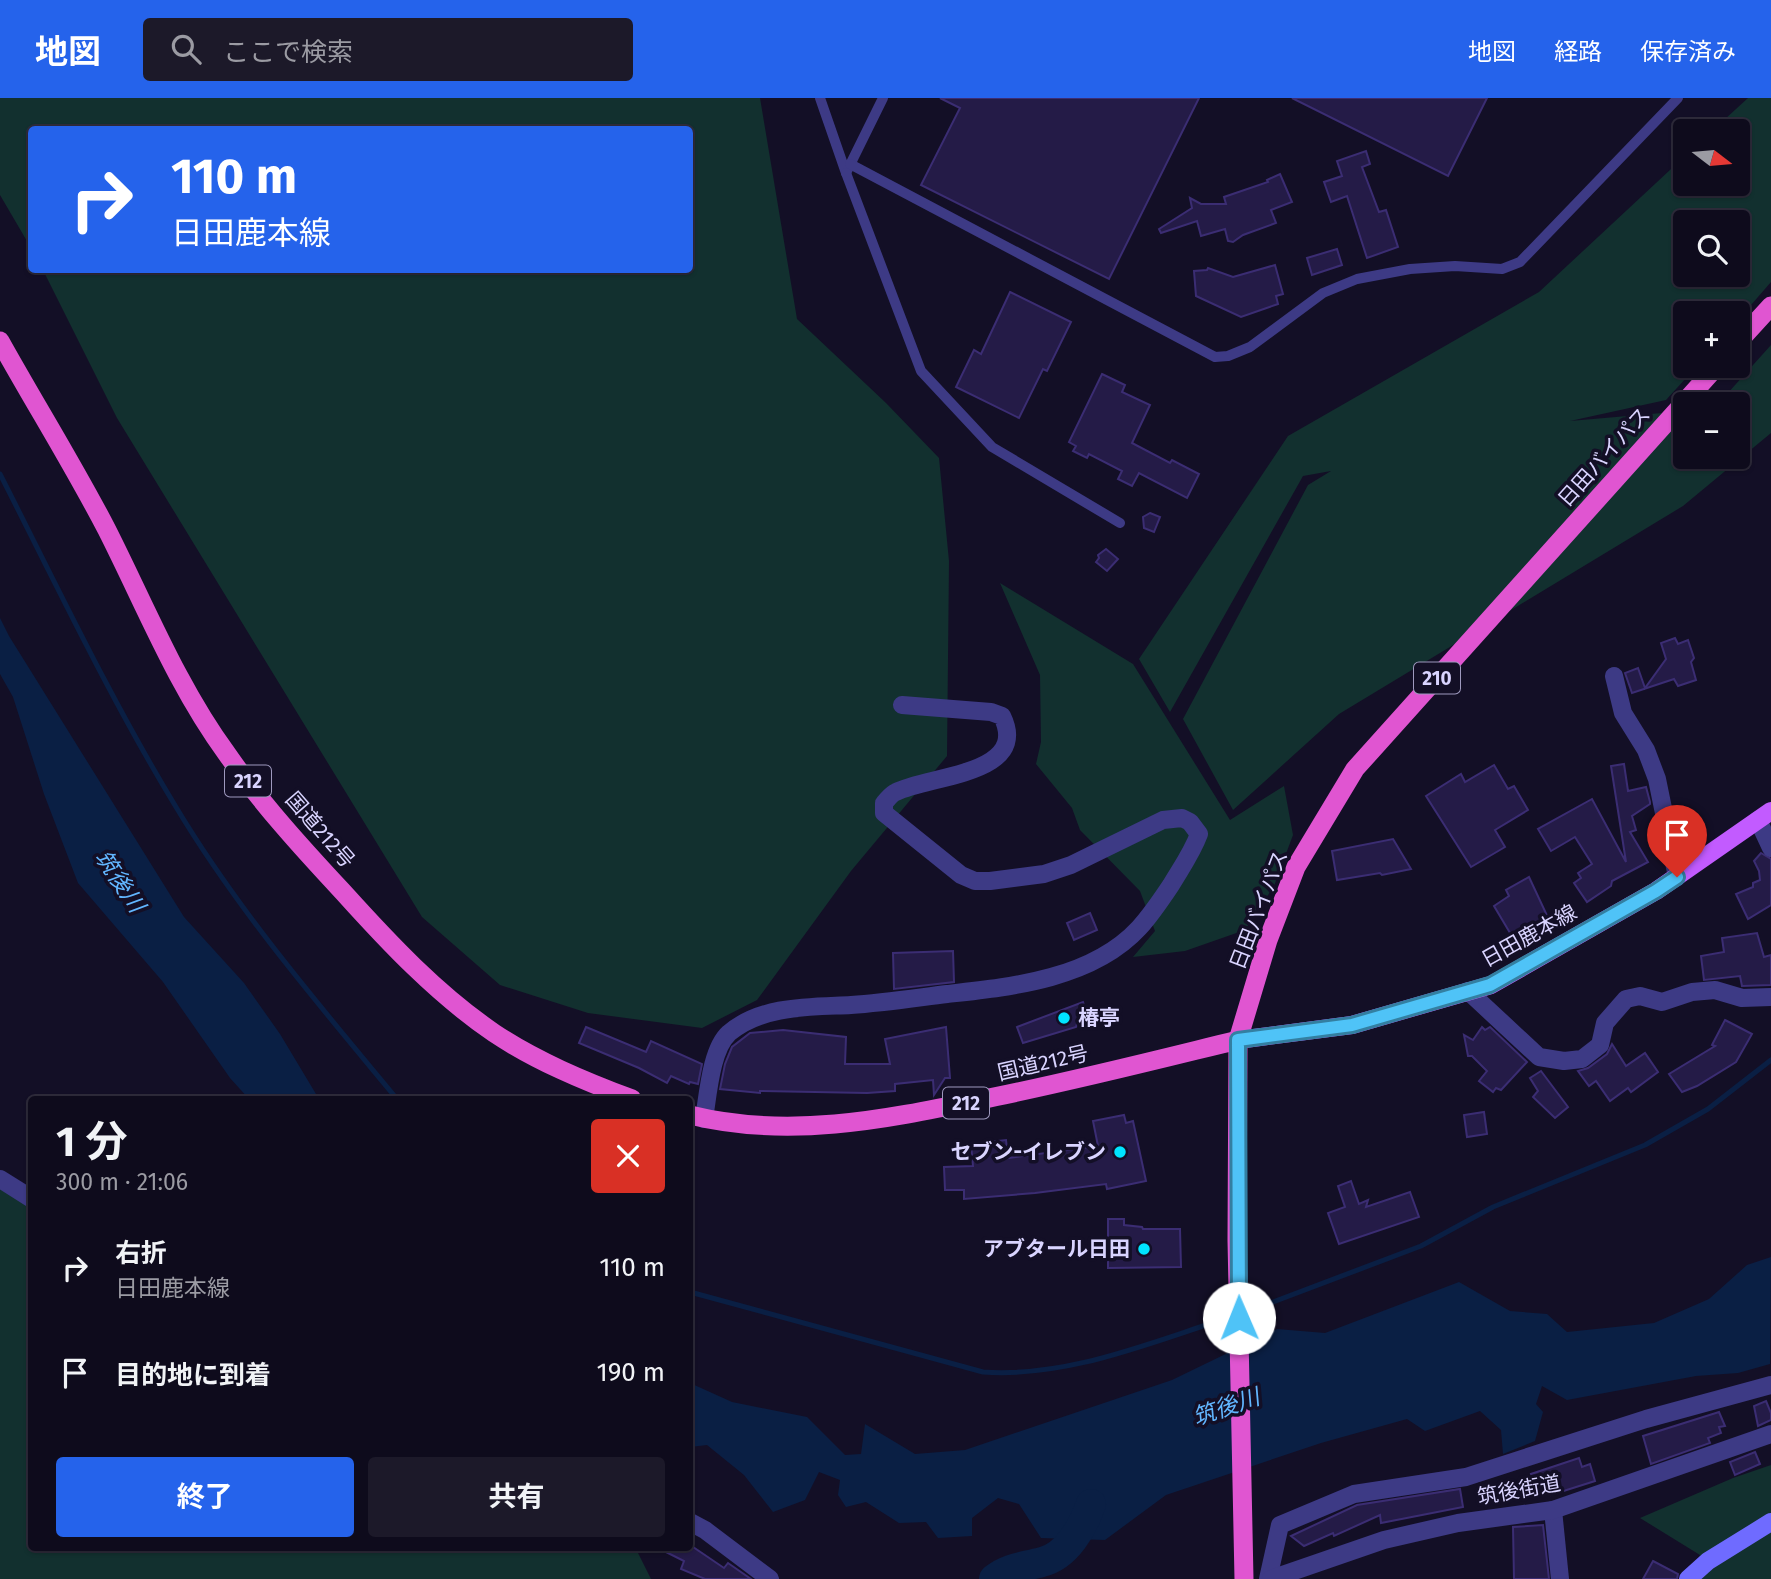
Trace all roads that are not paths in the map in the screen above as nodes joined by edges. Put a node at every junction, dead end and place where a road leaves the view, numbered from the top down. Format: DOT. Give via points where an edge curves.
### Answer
graph roads {
  1 [pos="820,98"];
  2 [pos="883,98"];
  3 [pos="1678,98"];
  4 [pos="848,169"];
  5 [pos="1771,306"];
  6 [pos="1750,329"];
  7 [pos="0,341"];
  8 [pos="1706,378"];
  9 [pos="1120,523"];
  10 [pos="1614,676"];
  11 [pos="902,705"];
  12 [pos="1765,816"];
  13 [pos="1771,848"];
  14 [pos="1677,877"];
  15 [pos="1468,991"];
  16 [pos="1771,997"];
  17 [pos="1238,1040"];
  18 [pos="624,1096"];
  19 [pos="697,1117"];
  20 [pos="0,1179"];
  21 [pos="28,1196"];
  22 [pos="1771,1385"];
  23 [pos="1771,1434"];
  24 [pos="1553,1510"];
  25 [pos="1771,1522"];
  26 [pos="693,1524"];
  27 [pos="769,1579"];
  28 [pos="1244,1579"];
  29 [pos="1270,1579"];
  30 [pos="1560,1579"];
  31 [pos="1688,1579"];
  1 -- 4 [label="lane"];
  2 -- 4 [label="lane"];
  3 -- 4 [label="lane" via="1520,262 1502,269 1410,269 1357,279 1323,293 1250,347 1228,356 1215,357"];
  4 -- 9 [label="lane" via="921,370 992,447"];
  5 -- 6 [label="highway"];
  7 -- 18 [label="highway, 国道212号 / 212" via="105,527 190,696 226,754 306,853 439,991 535,1058"];
  8 -- 17 [label="highway, 日田バイパス / 210" via="1355,769 1296,867"];
  10 -- 14 [label="street" via="1623,713 1646,750 1657,779"];
  11 -- 19 [label="street" via="991,712 1002,716 1007,727 1008,738 997,758 893,793 884,803 884,813 961,875 990,881 1044,874 1163,820 1182,818 1199,834 1192,852 1139,929 1078,968 999,988 888,1003 797,1008 751,1019 727,1035"];
  12 -- 13 [label="street"];
  12 -- 14 [label="main road, 日田鹿本線"];
  14 -- 15 [label="main road, 日田鹿本線" via="1490,985"];
  15 -- 16 [label="street" via="1539,1057 1564,1061 1582,1059 1600,1045 1605,1023 1626,999 1640,996 1662,1002 1715,990 1742,998"];
  15 -- 17 [label="main road, 日田鹿本線" via="1352,1025"];
  17 -- 19 [label="highway, 国道212号 / 212" via="877,1121 772,1126"];
  17 -- 28 [label="highway, 日田バイパス / 210"];
  20 -- 21 [label="street"];
  22 -- 29 [label="street" via="1646,1419 1466,1478 1354,1494 1280,1525"];
  23 -- 24 [label="street, 筑後街道"];
  24 -- 29 [label="street, 筑後街道" via="1458,1523 1384,1540"];
  24 -- 30 [label="street"];
  25 -- 31 [label="main road" via="1707,1561"];
  26 -- 27 [label="street"];
}
